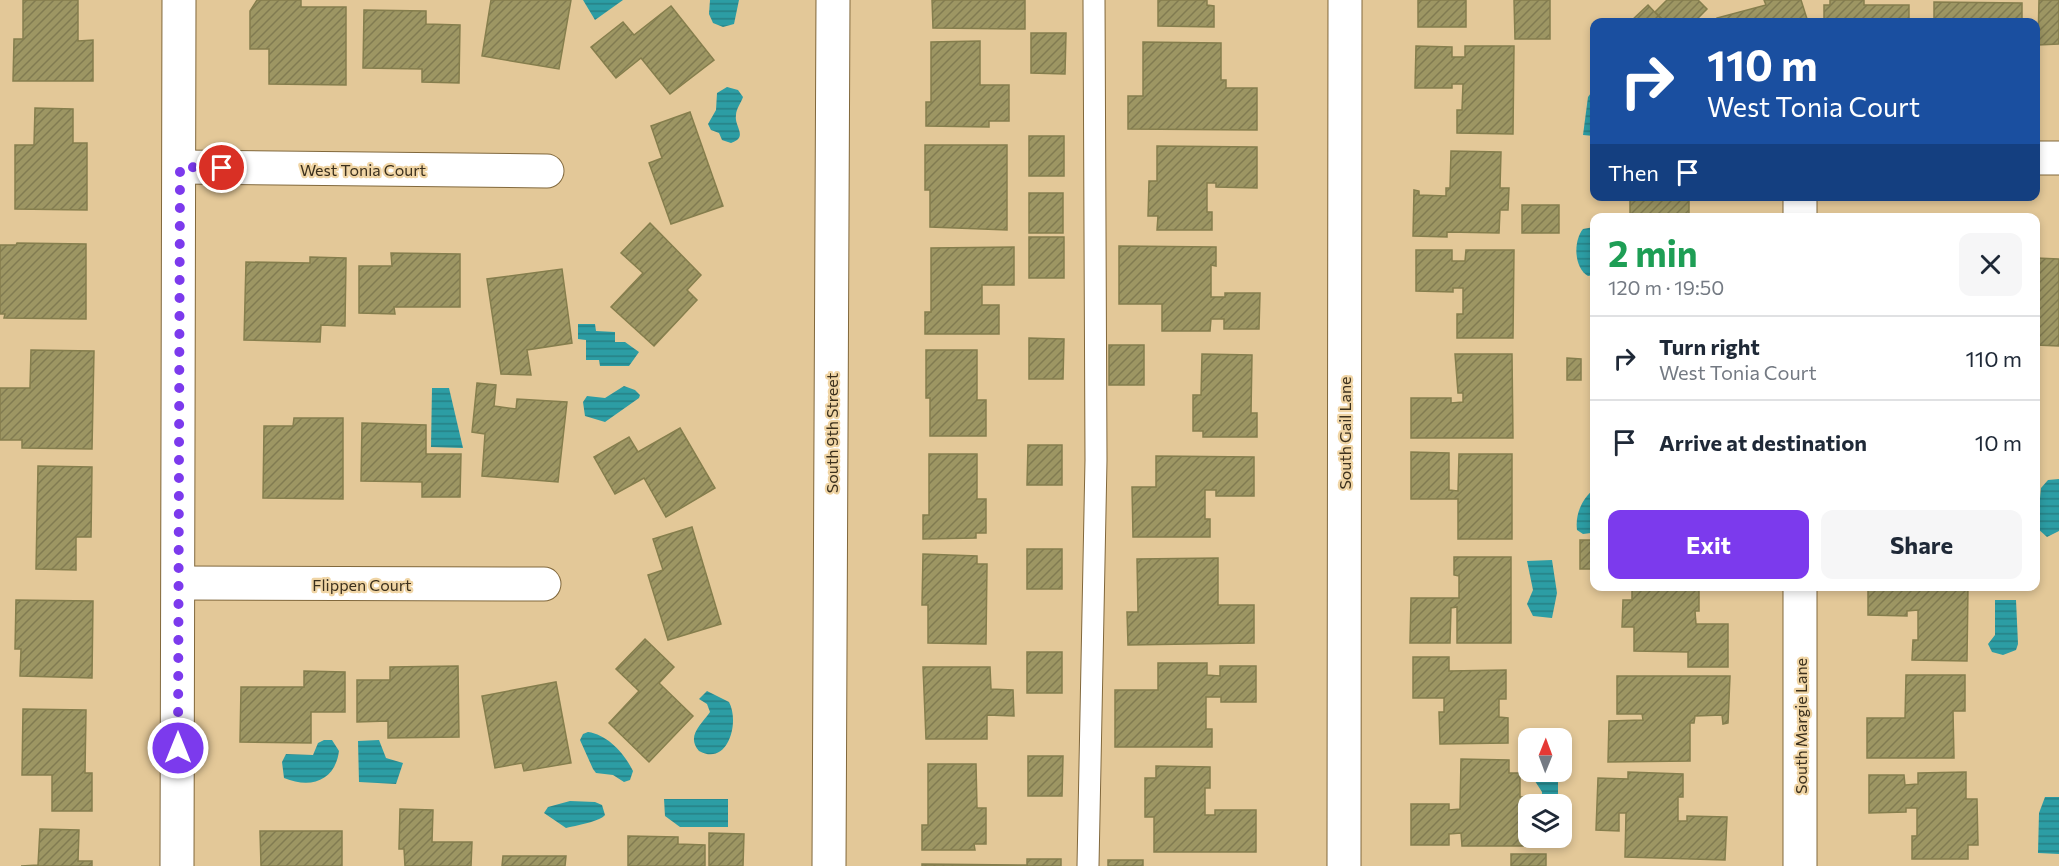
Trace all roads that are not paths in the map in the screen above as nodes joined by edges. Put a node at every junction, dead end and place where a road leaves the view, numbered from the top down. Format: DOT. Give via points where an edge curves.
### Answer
graph roads {
  1 [pos="179,0"];
  2 [pos="833,0"];
  3 [pos="1094,0"];
  4 [pos="1345,0"];
  5 [pos="2040,158"];
  6 [pos="2059,158"];
  7 [pos="180,167"];
  8 [pos="547,171"];
  9 [pos="180,583"];
  10 [pos="544,584"];
  11 [pos="1800,591"];
  12 [pos="177,866"];
  13 [pos="829,866"];
  14 [pos="1088,866"];
  15 [pos="1344,866"];
  16 [pos="1800,866"];
  1 -- 7 [label="street"];
  2 -- 13 [label="street, South 9th Street"];
  3 -- 14 [label="lane" via="1096,460"];
  4 -- 15 [label="street, South Gail Lane"];
  5 -- 6 [label="street"];
  7 -- 8 [label="street, West Tonia Court"];
  7 -- 9 [label="street"];
  9 -- 10 [label="street, Flippen Court"];
  9 -- 12 [label="street"];
  11 -- 16 [label="street, South Margie Lane"];
}
